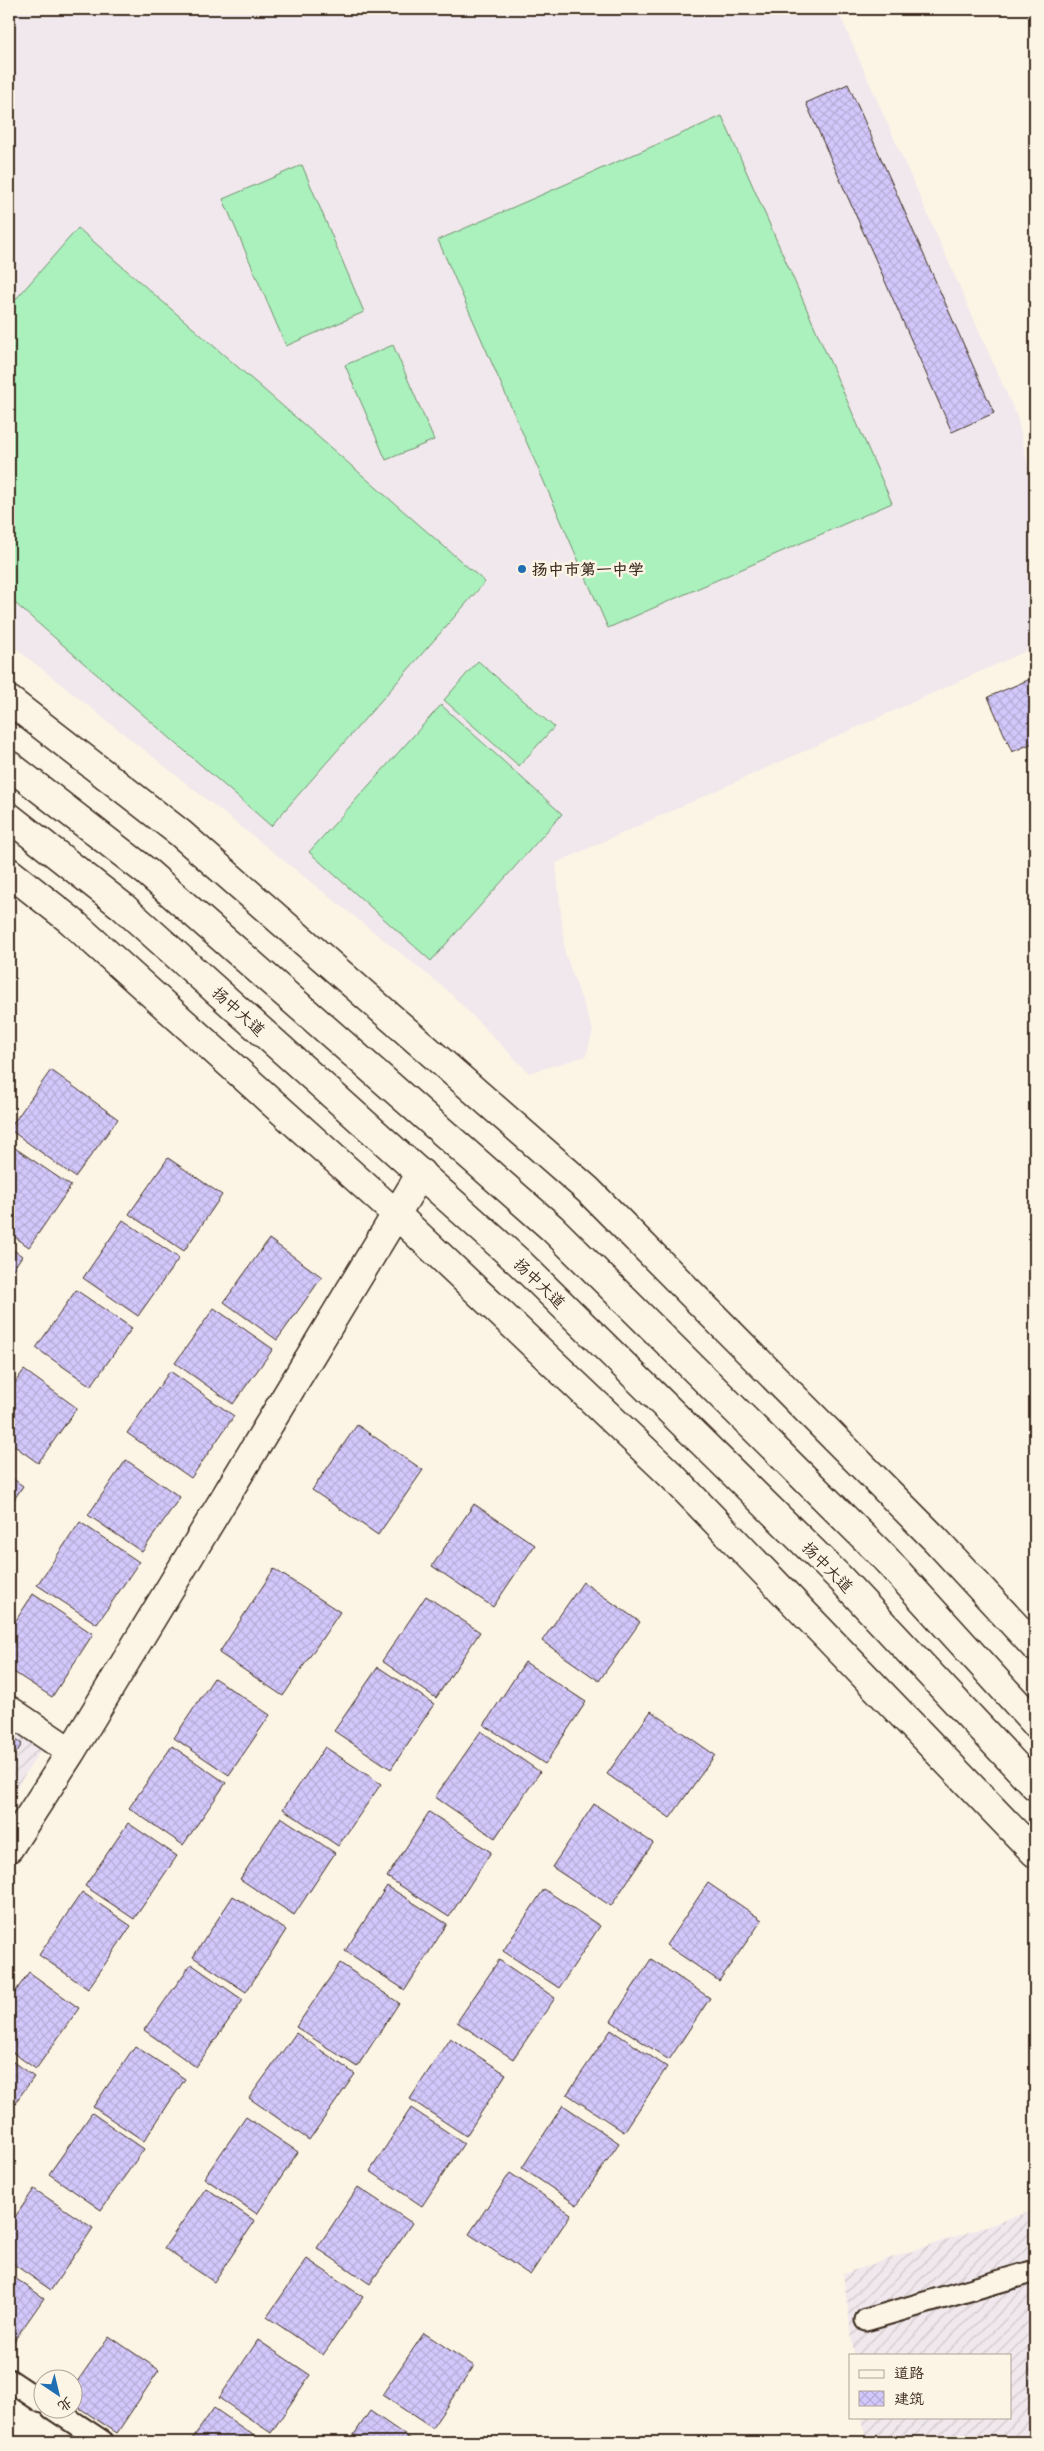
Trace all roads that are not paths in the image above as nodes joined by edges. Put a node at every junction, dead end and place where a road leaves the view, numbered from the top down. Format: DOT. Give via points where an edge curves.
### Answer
graph roads {
  1 [pos="9,700"];
  2 [pos="9,765"];
  3 [pos="9,817"];
  4 [pos="9,872"];
  5 [pos="421,1174"];
  6 [pos="396,1214"];
  7 [pos="1035,1647"];
  8 [pos="9,1710"];
  9 [pos="1035,1723"];
  10 [pos="71,1752"];
  11 [pos="1035,1786"];
  12 [pos="9,1848"];
  13 [pos="1035,1853"];
  14 [pos="1035,2271"];
  15 [pos="866,2320"];
  16 [pos="9,2380"];
  17 [pos="32,2395"];
  18 [pos="67,2418"];
  19 [pos="103,2442"];
  1 -- 7 [label="street" via="180,833 588,1190 936,1540"];
  2 -- 9 [label="street" via="147,872 552,1228 882,1555"];
  3 -- 5 [label="street, 扬中大道" via="122,906"];
  4 -- 6 [label="street" via="70,920"];
  5 -- 6 [label="street"];
  5 -- 11 [label="street, 扬中大道" via="520,1263 841,1579"];
  6 -- 10 [label="street"];
  6 -- 13 [label="street" via="673,1477"];
  8 -- 10 [label="street"];
  10 -- 12 [label="street"];
  14 -- 15 [label="lane"];
  16 -- 17 [label="lane"];
  18 -- 19 [label="lane"];
}
